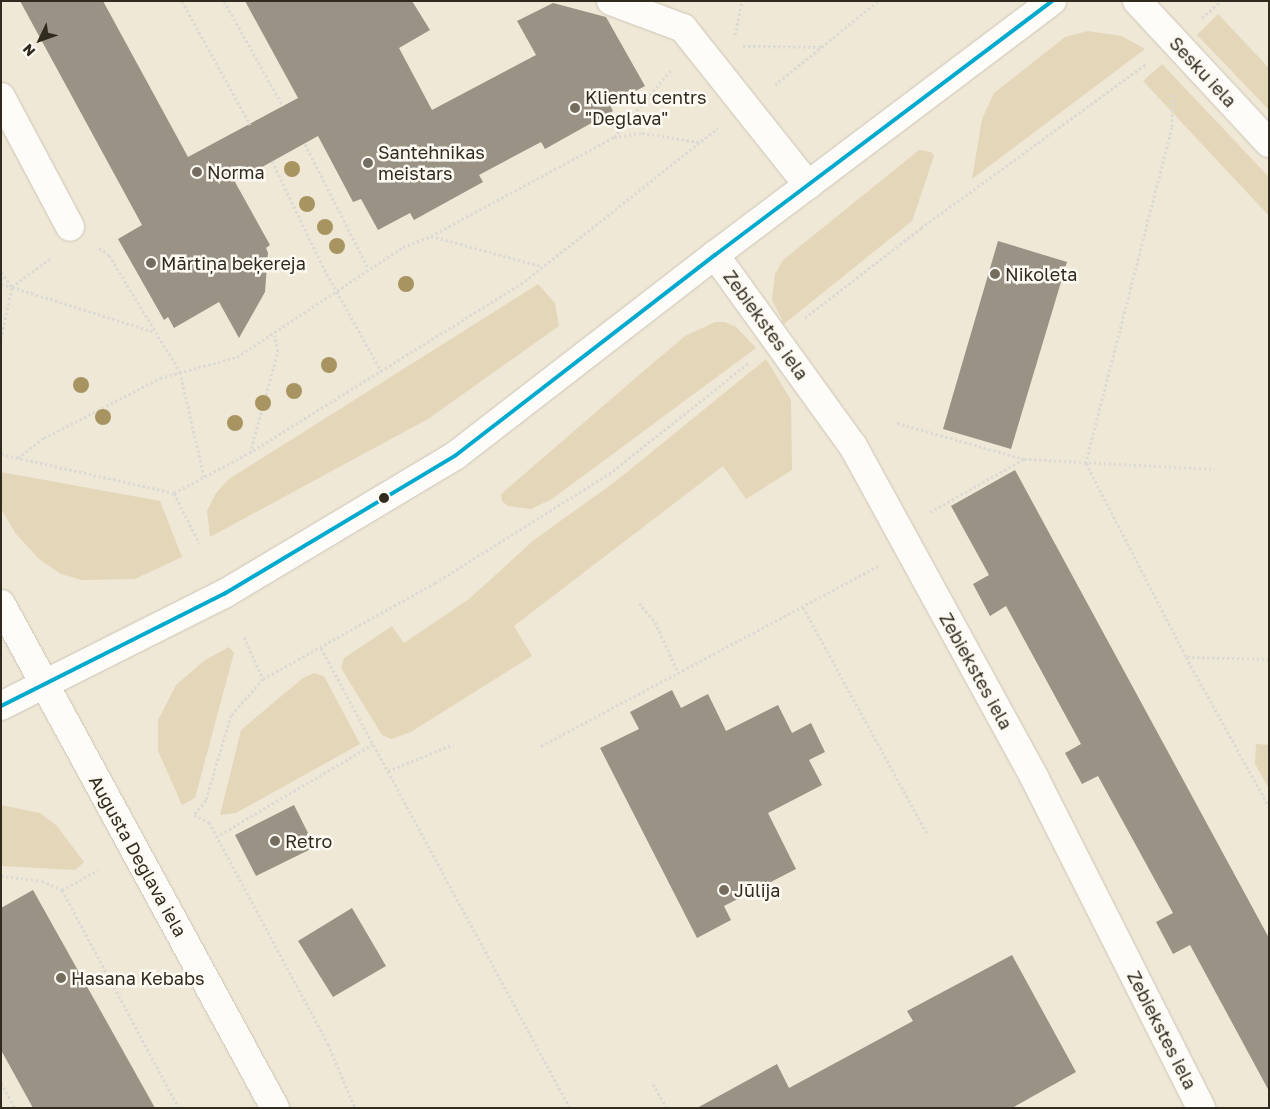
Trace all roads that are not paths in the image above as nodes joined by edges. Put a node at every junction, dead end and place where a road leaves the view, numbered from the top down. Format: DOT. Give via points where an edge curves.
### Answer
graph roads {
  1 [pos="612,1"];
  2 [pos="1052,1"];
  3 [pos="1137,1"];
  4 [pos="1,97"];
  5 [pos="1269,143"];
  6 [pos="808,186"];
  7 [pos="70,227"];
  8 [pos="715,255"];
  9 [pos="1,604"];
  10 [pos="44,684"];
  11 [pos="1,706"];
  12 [pos="274,1108"];
  13 [pos="1201,1108"];
  1 -- 6 [label="street" via="683,28"];
  2 -- 6 [label="street"];
  3 -- 5 [label="street, Sesku iela"];
  4 -- 7 [label="street"];
  6 -- 8 [label="street"];
  8 -- 10 [label="street" via="456,455 224,594"];
  8 -- 13 [label="street, Zebiekstes iela" via="853,446 1035,779"];
  9 -- 10 [label="street, Augusta Deglava iela"];
  10 -- 11 [label="street"];
  10 -- 12 [label="street, Augusta Deglava iela"];
}
